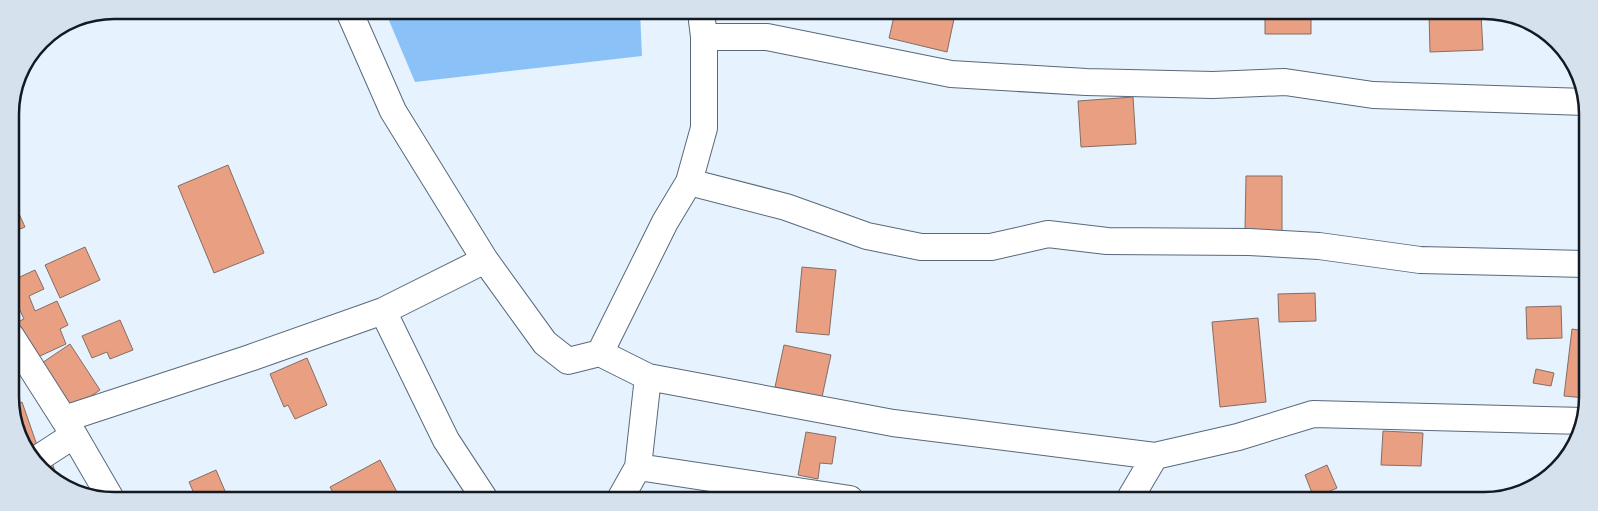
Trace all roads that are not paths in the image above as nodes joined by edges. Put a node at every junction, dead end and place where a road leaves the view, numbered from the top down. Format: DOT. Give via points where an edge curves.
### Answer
graph roads {
  1 [pos="353,19"];
  2 [pos="702,19"];
  3 [pos="704,37"];
  4 [pos="1578,102"];
  5 [pos="689,182"];
  6 [pos="485,260"];
  7 [pos="1579,264"];
  8 [pos="383,311"];
  9 [pos="19,347"];
  10 [pos="600,352"];
  11 [pos="648,377"];
  12 [pos="1576,421"];
  13 [pos="69,427"];
  14 [pos="39,456"];
  15 [pos="1155,456"];
  16 [pos="638,467"];
  17 [pos="106,491"];
  18 [pos="480,492"];
  19 [pos="624,492"];
  20 [pos="804,492"];
  21 [pos="1134,492"];
  1 -- 6 [label="street" via="393,111"];
  2 -- 3 [label="street"];
  3 -- 4 [label="street" via="767,37 952,74 1086,82 1213,85 1285,82 1372,95"];
  3 -- 5 [label="street" via="704,128"];
  5 -- 7 [label="street" via="786,207 867,236 921,247 991,247 1048,234 1107,241 1311,246 1420,260"];
  5 -- 10 [label="street" via="665,222"];
  6 -- 8 [label="street"];
  6 -- 10 [label="street" via="545,343 568,361"];
  8 -- 13 [label="street"];
  8 -- 18 [label="street" via="446,440"];
  9 -- 13 [label="street"];
  10 -- 11 [label="street"];
  11 -- 15 [label="street" via="893,423"];
  11 -- 16 [label="street"];
  12 -- 15 [label="street" via="1312,414"];
  13 -- 14 [label="street"];
  13 -- 17 [label="street"];
  15 -- 21 [label="street"];
  16 -- 19 [label="street"];
  16 -- 20 [label="street"];
}
